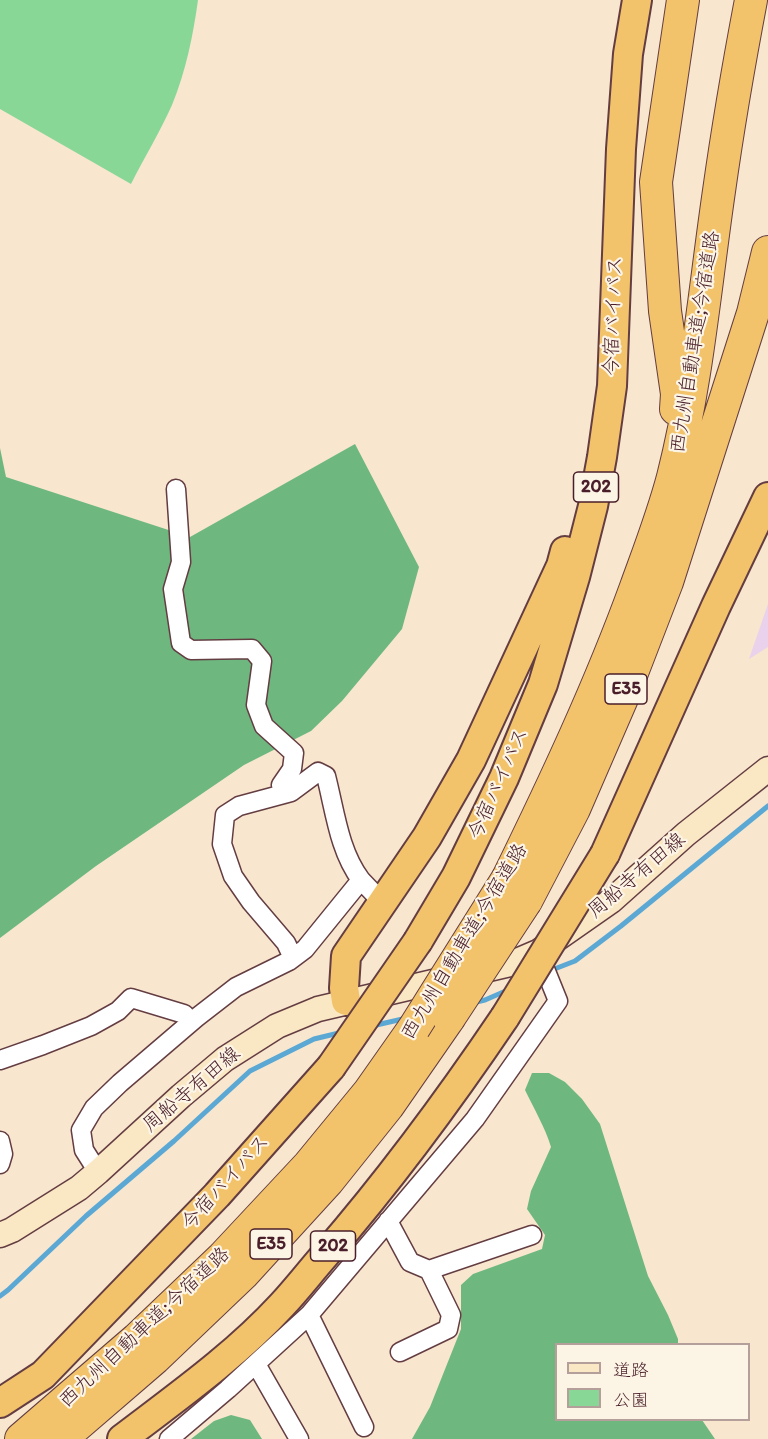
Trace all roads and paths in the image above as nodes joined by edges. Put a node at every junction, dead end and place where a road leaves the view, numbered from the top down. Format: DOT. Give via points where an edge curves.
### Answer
graph roads {
  1 [pos="637,0"];
  2 [pos="683,0"];
  3 [pos="751,0"];
  4 [pos="621,149"];
  5 [pos="768,252"];
  6 [pos="665,311"];
  7 [pos="659,365"];
  8 [pos="672,479"];
  9 [pos="176,489"];
  10 [pos="768,496"];
  11 [pos="597,634"];
  12 [pos="768,769"];
  13 [pos="284,794"];
  14 [pos="549,796"];
  15 [pos="361,880"];
  16 [pos="382,902"];
  17 [pos="538,952"];
  18 [pos="293,958"];
  19 [pos="346,1002"];
  20 [pos="191,1023"];
  21 [pos="0,1060"];
  22 [pos="0,1141"];
  23 [pos="0,1164"];
  24 [pos="98,1173"];
  25 [pos="388,1221"];
  26 [pos="0,1235"];
  27 [pos="532,1235"];
  28 [pos="429,1270"];
  29 [pos="309,1315"];
  30 [pos="400,1352"];
  31 [pos="255,1364"];
  32 [pos="0,1403"];
  33 [pos="364,1427"];
  34 [pos="21,1439"];
  35 [pos="61,1439"];
  36 [pos="122,1439"];
  37 [pos="169,1439"];
  38 [pos="299,1439"];
  1 -- 4 [label="highway, 今宿バイパス / 202" via="628,54"];
  2 -- 6 [label="highway" via="656,182"];
  3 -- 8 [label="highway, 西九州自動車道;今宿道路 / E35" via="688,413"];
  4 -- 16 [label="highway" via="593,440 561,566 471,760 427,837"];
  4 -- 32 [label="highway, 今宿バイパス / 202, bridge" via="612,386 593,506 543,684 504,778 456,877 418,941 331,1067 218,1195 43,1375"];
  5 -- 35 [label="highway, 西九州自動車道;今宿道路 / E35, bridge" via="753,313 667,582 574,809 526,901 388,1106 335,1173 243,1274 155,1358"];
  6 -- 7 [label="highway"];
  6 -- 8 [label="highway" via="677,394"];
  8 -- 14 [label="highway, 西九州自動車道;今宿道路 / E35" via="603,673"];
  9 -- 13 [label="street" via="181,562 173,589 181,643 191,650 252,649 262,661 256,705 264,726 294,753 292,769 281,785"];
  10 -- 36 [label="highway, 202, bridge" via="605,854 474,1063 396,1168 282,1305 219,1365"];
  11 -- 14 [label="highway"];
  12 -- 17 [label="main road, 周船寺有田線" via="610,901"];
  13 -- 15 [label="street" via="318,772 326,776 341,837"];
  13 -- 18 [label="street" via="239,806 225,815 222,844 233,876 286,943"];
  14 -- 34 [label="highway, 西九州自動車道;今宿道路 / E35, bridge" via="508,878 414,1028 332,1138 223,1257 137,1339"];
  15 -- 16 [label="street"];
  15 -- 18 [label="street" via="305,950"];
  16 -- 19 [label="highway" via="346,956"];
  17 -- 19 [label="main road, 周船寺有田線" via="510,963"];
  17 -- 25 [label="street" via="558,1001 475,1119"];
  18 -- 20 [label="street" via="236,987"];
  19 -- 24 [label="main road, 周船寺有田線" via="277,1026 225,1059"];
  20 -- 21 [label="street" via="184,1014 131,998 118,1011 91,1026"];
  20 -- 24 [label="street" via="94,1108 81,1130 84,1150"];
  22 -- 23 [label="street"];
  24 -- 26 [label="main road, 周船寺有田線"];
  25 -- 28 [label="street" via="410,1262"];
  25 -- 29 [label="street"];
  27 -- 28 [label="street"];
  28 -- 30 [label="street" via="451,1315 448,1329"];
  29 -- 31 [label="street"];
  29 -- 33 [label="street"];
  31 -- 37 [label="street"];
  31 -- 38 [label="street"];
}
